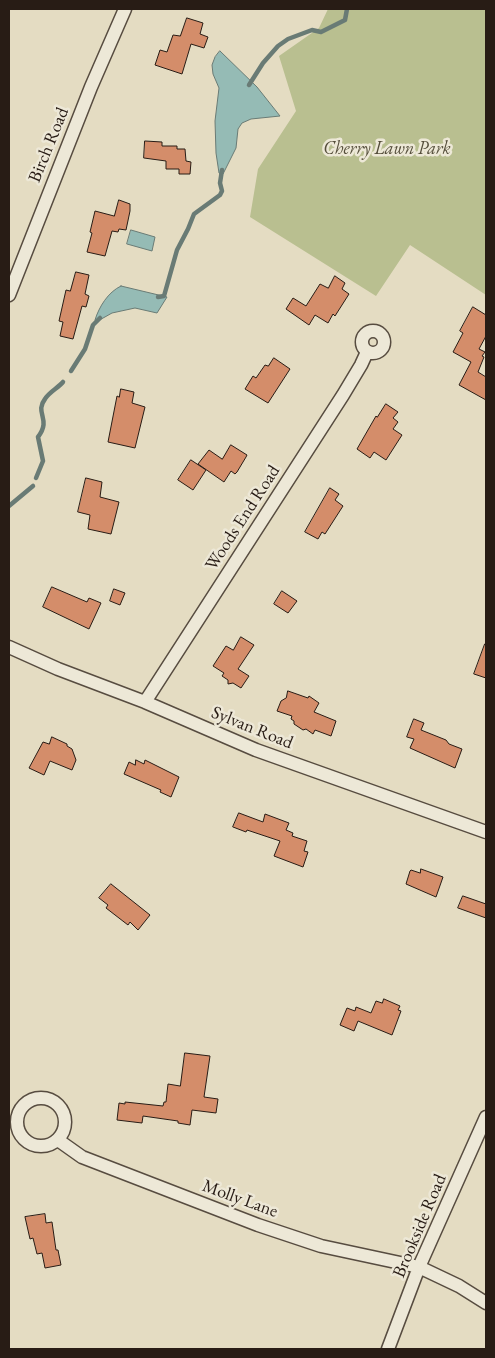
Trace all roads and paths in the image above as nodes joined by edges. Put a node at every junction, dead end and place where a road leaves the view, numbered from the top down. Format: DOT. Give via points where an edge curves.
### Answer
graph roads {
  1 [pos="125,9"];
  2 [pos="9,295"];
  3 [pos="367,352"];
  4 [pos="9,647"];
  5 [pos="145,702"];
  6 [pos="486,832"];
  7 [pos="486,1118"];
  8 [pos="58,1140"];
  9 [pos="419,1267"];
  10 [pos="486,1303"];
  11 [pos="388,1349"];
  1 -- 2 [label="street, Birch Road"];
  3 -- 5 [label="street, Woods End Road" via="362,366"];
  4 -- 5 [label="street, Sylvan Road"];
  5 -- 6 [label="street, Sylvan Road" via="256,750"];
  7 -- 9 [label="street, Brookside Road"];
  8 -- 9 [label="street, Molly Lane" via="82,1157 258,1225 321,1246"];
  9 -- 10 [label="street, Molly Lane"];
  9 -- 11 [label="street, Brookside Road"];
}
